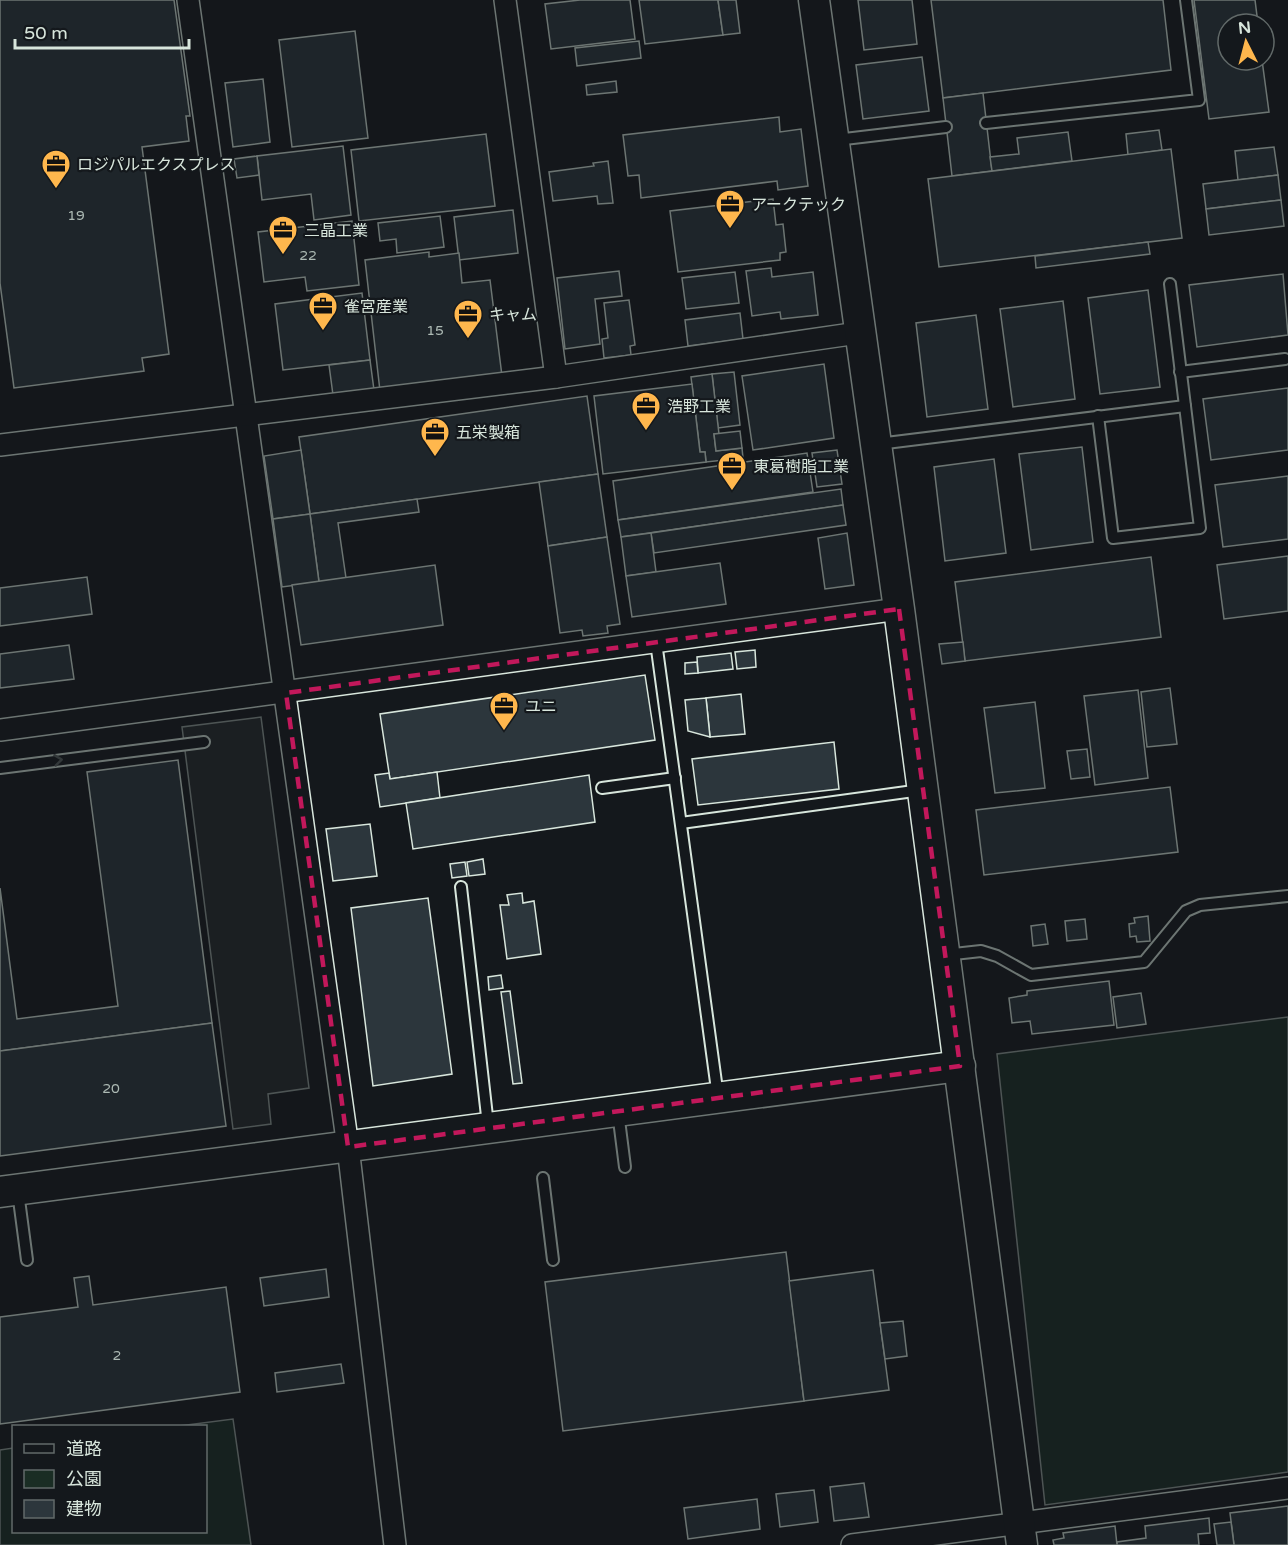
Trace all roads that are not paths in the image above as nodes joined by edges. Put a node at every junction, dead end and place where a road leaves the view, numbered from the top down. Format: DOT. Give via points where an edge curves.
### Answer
graph roads {
  1 [pos="188,0"];
  2 [pos="505,0"];
  3 [pos="814,0"];
  4 [pos="1186,0"];
  5 [pos="986,123"];
  6 [pos="946,127"];
  7 [pos="832,140"];
  8 [pos="1170,284"];
  9 [pos="858,333"];
  10 [pos="1285,360"];
  11 [pos="1180,372"];
  12 [pos="556,377"];
  13 [pos="1185,406"];
  14 [pos="246,415"];
  15 [pos="1098,416"];
  16 [pos="875,444"];
  17 [pos="0,445"];
  18 [pos="899,609"];
  19 [pos="656,642"];
  20 [pos="286,693"];
  21 [pos="0,730"];
  22 [pos="204,742"];
  23 [pos="0,768"];
  24 [pos="675,778"];
  25 [pos="602,788"];
  26 [pos="923,790"];
  27 [pos="681,823"];
  28 [pos="461,887"];
  29 [pos="1288,896"];
  30 [pos="945,955"];
  31 [pos="960,1066"];
  32 [pos="718,1098"];
  33 [pos="618,1111"];
  34 [pos="488,1128"];
  35 [pos="348,1147"];
  36 [pos="625,1167"];
  37 [pos="543,1178"];
  38 [pos="9,1191"];
  39 [pos="27,1260"];
  40 [pos="553,1260"];
  41 [pos="1288,1488"];
  42 [pos="1020,1533"];
  43 [pos="395,1545"];
  44 [pos="852,1545"];
  1 -- 14 [label="street"];
  2 -- 12 [label="street"];
  3 -- 7 [label="street"];
  4 -- 5 [label="lane" via="1199,100"];
  6 -- 7 [label="lane"];
  7 -- 9 [label="street"];
  8 -- 11 [label="lane"];
  9 -- 12 [label="street"];
  9 -- 16 [label="street"];
  10 -- 11 [label="lane"];
  11 -- 13 [label="lane"];
  12 -- 14 [label="street"];
  13 -- 15 [label="lane"];
  13 -- 15 [label="lane" via="1200,528 1135,536 1113,538"];
  14 -- 17 [label="street"];
  14 -- 20 [label="street"];
  15 -- 16 [label="lane"];
  16 -- 18 [label="street"];
  18 -- 19 [label="street"];
  18 -- 26 [label="street"];
  19 -- 20 [label="street"];
  19 -- 24 [label="lane"];
  20 -- 21 [label="street"];
  20 -- 35 [label="street"];
  23 -- 22 [label="lane, one-way"];
  24 -- 25 [label="lane"];
  24 -- 27 [label="lane"];
  26 -- 27 [label="lane"];
  26 -- 30 [label="street"];
  27 -- 32 [label="lane"];
  28 -- 34 [label="lane"];
  29 -- 30 [label="lane" via="1200,905 1186,911 1144,962 1031,975 981,951"];
  30 -- 31 [label="street"];
  31 -- 32 [label="street"];
  31 -- 42 [label="street"];
  32 -- 33 [label="street"];
  33 -- 34 [label="street"];
  33 -- 36 [label="lane"];
  34 -- 35 [label="street"];
  35 -- 38 [label="street"];
  35 -- 43 [label="street"];
  37 -- 40 [label="lane"];
  38 -- 39 [label="lane"];
  41 -- 42 [label="street"];
  42 -- 44 [label="street"];
}
